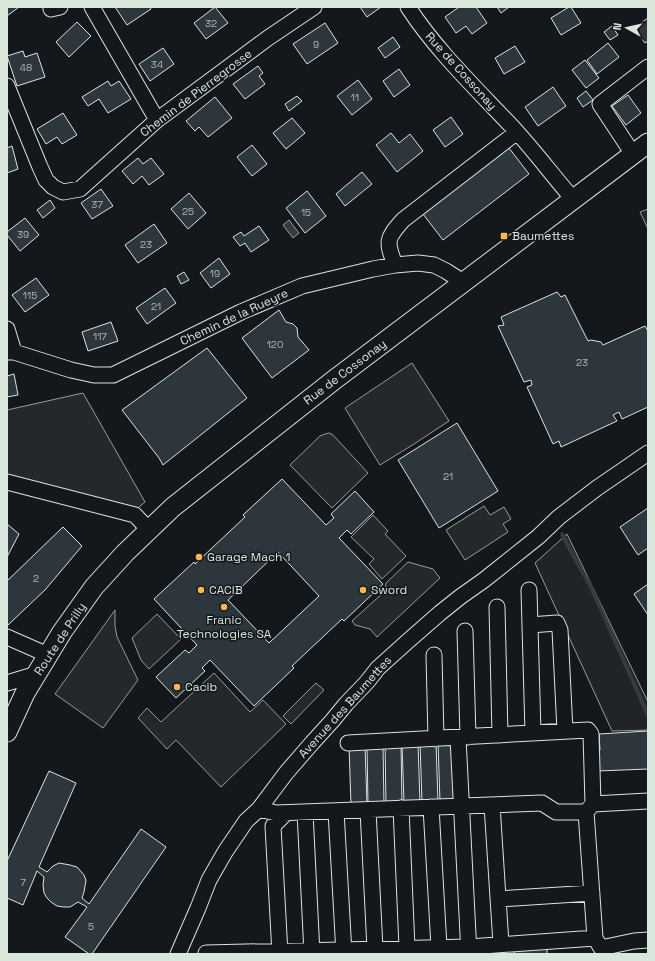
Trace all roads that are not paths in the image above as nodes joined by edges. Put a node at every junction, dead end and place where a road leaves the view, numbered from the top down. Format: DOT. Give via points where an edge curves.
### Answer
graph roads {
  1 [pos="92,7"];
  2 [pos="314,7"];
  3 [pos="408,7"];
  4 [pos="648,67"];
  5 [pos="7,86"];
  6 [pos="157,120"];
  7 [pos="517,132"];
  8 [pos="641,149"];
  9 [pos="573,199"];
  10 [pos="395,265"];
  11 [pos="463,282"];
  12 [pos="7,329"];
  13 [pos="11,352"];
  14 [pos="648,453"];
  15 [pos="7,482"];
  16 [pos="149,530"];
  17 [pos="125,553"];
  18 [pos="529,590"];
  19 [pos="497,607"];
  20 [pos="530,625"];
  21 [pos="465,631"];
  22 [pos="7,637"];
  23 [pos="48,655"];
  24 [pos="434,655"];
  25 [pos="36,674"];
  26 [pos="7,683"];
  27 [pos="566,731"];
  28 [pos="7,732"];
  29 [pos="533,733"];
  30 [pos="500,735"];
  31 [pos="463,737"];
  32 [pos="436,739"];
  33 [pos="348,744"];
  34 [pos="648,801"];
  35 [pos="492,804"];
  36 [pos="462,806"];
  37 [pos="431,807"];
  38 [pos="401,808"];
  39 [pos="589,808"];
  40 [pos="259,809"];
  41 [pos="368,810"];
  42 [pos="336,811"];
  43 [pos="305,812"];
  44 [pos="286,813"];
  45 [pos="592,893"];
  46 [pos="498,899"];
  47 [pos="648,940"];
  48 [pos="501,944"];
  49 [pos="439,947"];
  50 [pos="599,947"];
  51 [pos="408,948"];
  52 [pos="375,949"];
  53 [pos="469,950"];
  54 [pos="312,952"];
  55 [pos="344,952"];
  56 [pos="206,953"];
  57 [pos="249,953"];
  58 [pos="280,953"];
  59 [pos="178,954"];
  1 -- 6 [label="street"];
  2 -- 6 [label="street, Chemin de Pierregrosse"];
  3 -- 7 [label="street, Rue de Cossonay" via="467,80"];
  4 -- 8 [label="street, Rue de Cossonay" via="600,104"];
  5 -- 6 [label="street, Chemin de Pierregrosse" via="46,180 63,192 80,189"];
  7 -- 9 [label="street, Rue de Cossonay"];
  7 -- 10 [label="street" via="403,220 393,232 388,244"];
  8 -- 9 [label="main road, Rue de Cossonay"];
  9 -- 11 [label="main road, Rue de Cossonay"];
  10 -- 11 [label="street, Chemin de la Rueyre" via="434,265"];
  10 -- 13 [label="street, Chemin de la Rueyre" via="302,286 241,312 113,375 94,375 71,370"];
  11 -- 16 [label="main road, Rue de Cossonay" via="276,425 173,507"];
  12 -- 13 [label="street"];
  14 -- 40 [label="street, Avenue des Baumettes" via="559,517 538,538 440,613 378,668 286,773"];
  15 -- 16 [label="street" via="135,515"];
  16 -- 17 [label="main road, Rue de Cossonay"];
  17 -- 23 [label="main road, Route de Prilly" via="94,587"];
  18 -- 20 [label="street"];
  19 -- 30 [label="street"];
  20 -- 27 [label="street" via="556,623 560,630"];
  20 -- 29 [label="street"];
  21 -- 31 [label="street"];
  22 -- 23 [label="street"];
  23 -- 25 [label="main road, Route de Prilly"];
  24 -- 32 [label="street"];
  25 -- 26 [label="street"];
  25 -- 28 [label="main road, Route de Prilly"];
  27 -- 29 [label="street"];
  27 -- 39 [label="street" via="588,730 591,734"];
  29 -- 30 [label="street"];
  30 -- 31 [label="street"];
  31 -- 32 [label="street"];
  31 -- 36 [label="street"];
  32 -- 33 [label="street"];
  34 -- 39 [label="street"];
  35 -- 36 [label="street"];
  35 -- 39 [label="street" via="542,802 556,812"];
  35 -- 46 [label="street"];
  36 -- 37 [label="street"];
  36 -- 53 [label="street"];
  37 -- 38 [label="street"];
  37 -- 49 [label="street"];
  38 -- 41 [label="street"];
  38 -- 51 [label="street"];
  39 -- 45 [label="street"];
  40 -- 44 [label="street"];
  40 -- 59 [label="street, Avenue des Baumettes" via="246,821 209,880"];
  41 -- 42 [label="street"];
  41 -- 52 [label="street"];
  42 -- 43 [label="street"];
  42 -- 55 [label="street"];
  43 -- 44 [label="street"];
  43 -- 54 [label="street"];
  44 -- 58 [label="street" via="273,826"];
  45 -- 46 [label="street"];
  45 -- 50 [label="street"];
  46 -- 48 [label="street"];
  47 -- 50 [label="street"];
  48 -- 50 [label="street"];
  48 -- 53 [label="street"];
  49 -- 51 [label="street"];
  49 -- 53 [label="street"];
  51 -- 52 [label="street"];
  52 -- 55 [label="street"];
  54 -- 55 [label="street"];
  54 -- 58 [label="street"];
  56 -- 57 [label="street"];
  57 -- 58 [label="street"];
}
